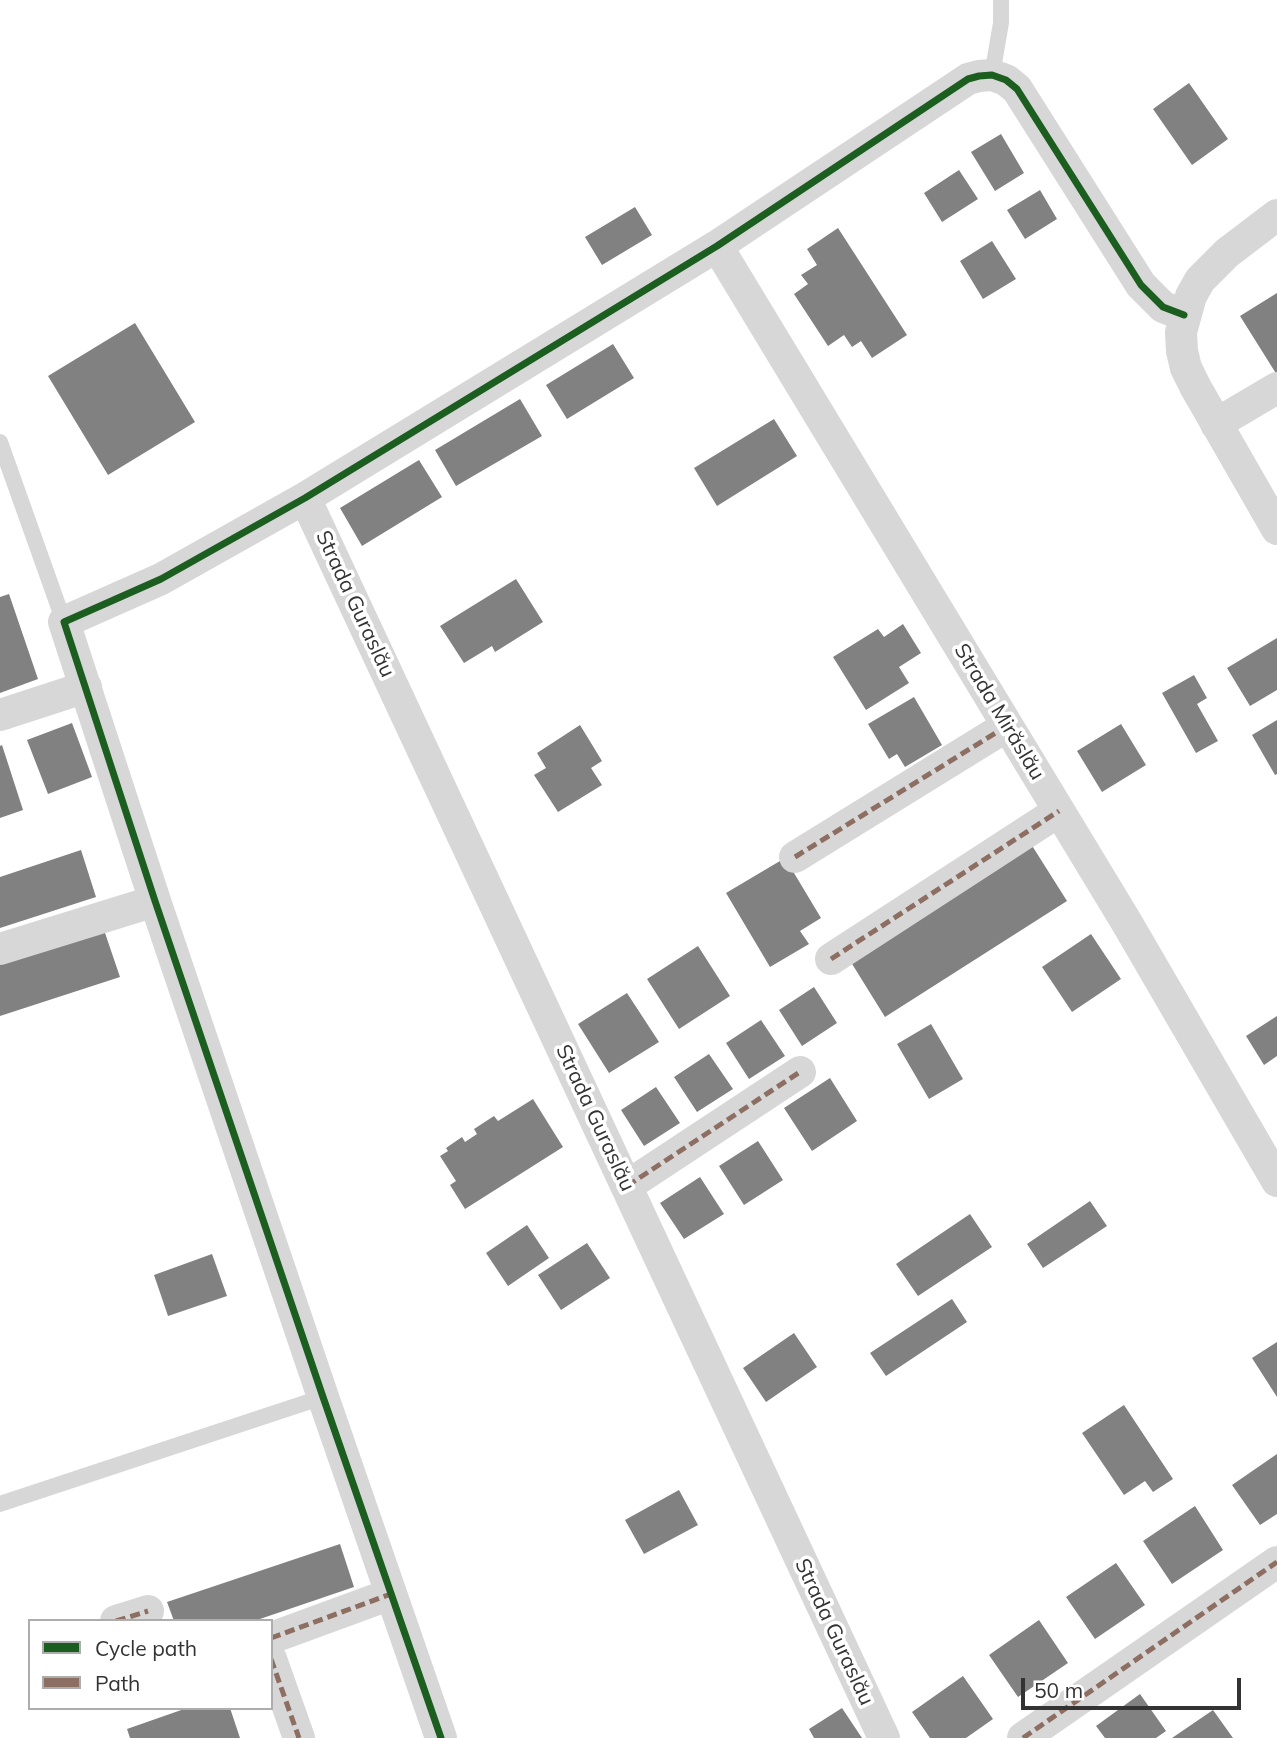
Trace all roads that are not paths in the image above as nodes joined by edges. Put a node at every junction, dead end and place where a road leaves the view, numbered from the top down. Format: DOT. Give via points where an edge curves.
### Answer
graph roads {
  1 [pos="1001,0"];
  2 [pos="992,75"];
  3 [pos="1277,215"];
  4 [pos="717,246"];
  5 [pos="1184,315"];
  6 [pos="1277,388"];
  7 [pos="1216,424"];
  8 [pos="0,442"];
  9 [pos="305,498"];
  10 [pos="1277,529"];
  11 [pos="64,622"];
  12 [pos="86,687"];
  13 [pos="0,715"];
  14 [pos="1007,726"];
  15 [pos="1059,811"];
  16 [pos="795,857"];
  17 [pos="155,901"];
  18 [pos="0,949"];
  19 [pos="831,958"];
  20 [pos="800,1072"];
  21 [pos="1277,1181"];
  22 [pos="627,1186"];
  23 [pos="323,1397"];
  24 [pos="0,1504"];
  25 [pos="1277,1562"];
  26 [pos="391,1594"];
  27 [pos="148,1611"];
  28 [pos="122,1619"];
  29 [pos="273,1637"];
  30 [pos="273,1665"];
  31 [pos="299,1738"];
  32 [pos="441,1738"];
  33 [pos="884,1738"];
  34 [pos="1023,1738"];
  1 -- 2 [label="lane"];
  2 -- 4 [label="street" via="968,79"];
  2 -- 5 [label="street" via="1006,80 1028,104 1141,285 1163,307"];
  3 -- 5 [label="street" via="1211,267"];
  4 -- 9 [label="street"];
  4 -- 14 [label="street, Strada Mirăslău"];
  5 -- 7 [label="street" via="1181,341 1186,368"];
  6 -- 7 [label="street"];
  7 -- 10 [label="street"];
  8 -- 11 [label="lane"];
  9 -- 11 [label="street" via="161,579"];
  9 -- 22 [label="street, Strada Guraslău"];
  11 -- 12 [label="street"];
  12 -- 13 [label="street"];
  12 -- 17 [label="street"];
  14 -- 15 [label="street, Strada Mirăslău"];
  14 -- 16 [label="street"];
  15 -- 19 [label="street"];
  15 -- 21 [label="street, Strada Mirăslău"];
  17 -- 18 [label="street"];
  17 -- 23 [label="street"];
  20 -- 22 [label="street"];
  22 -- 33 [label="street, Strada Guraslău"];
  23 -- 24 [label="lane"];
  23 -- 26 [label="street"];
  25 -- 34 [label="street"];
  26 -- 29 [label="street"];
  26 -- 32 [label="street"];
  27 -- 28 [label="street"];
  30 -- 31 [label="street"];
}
